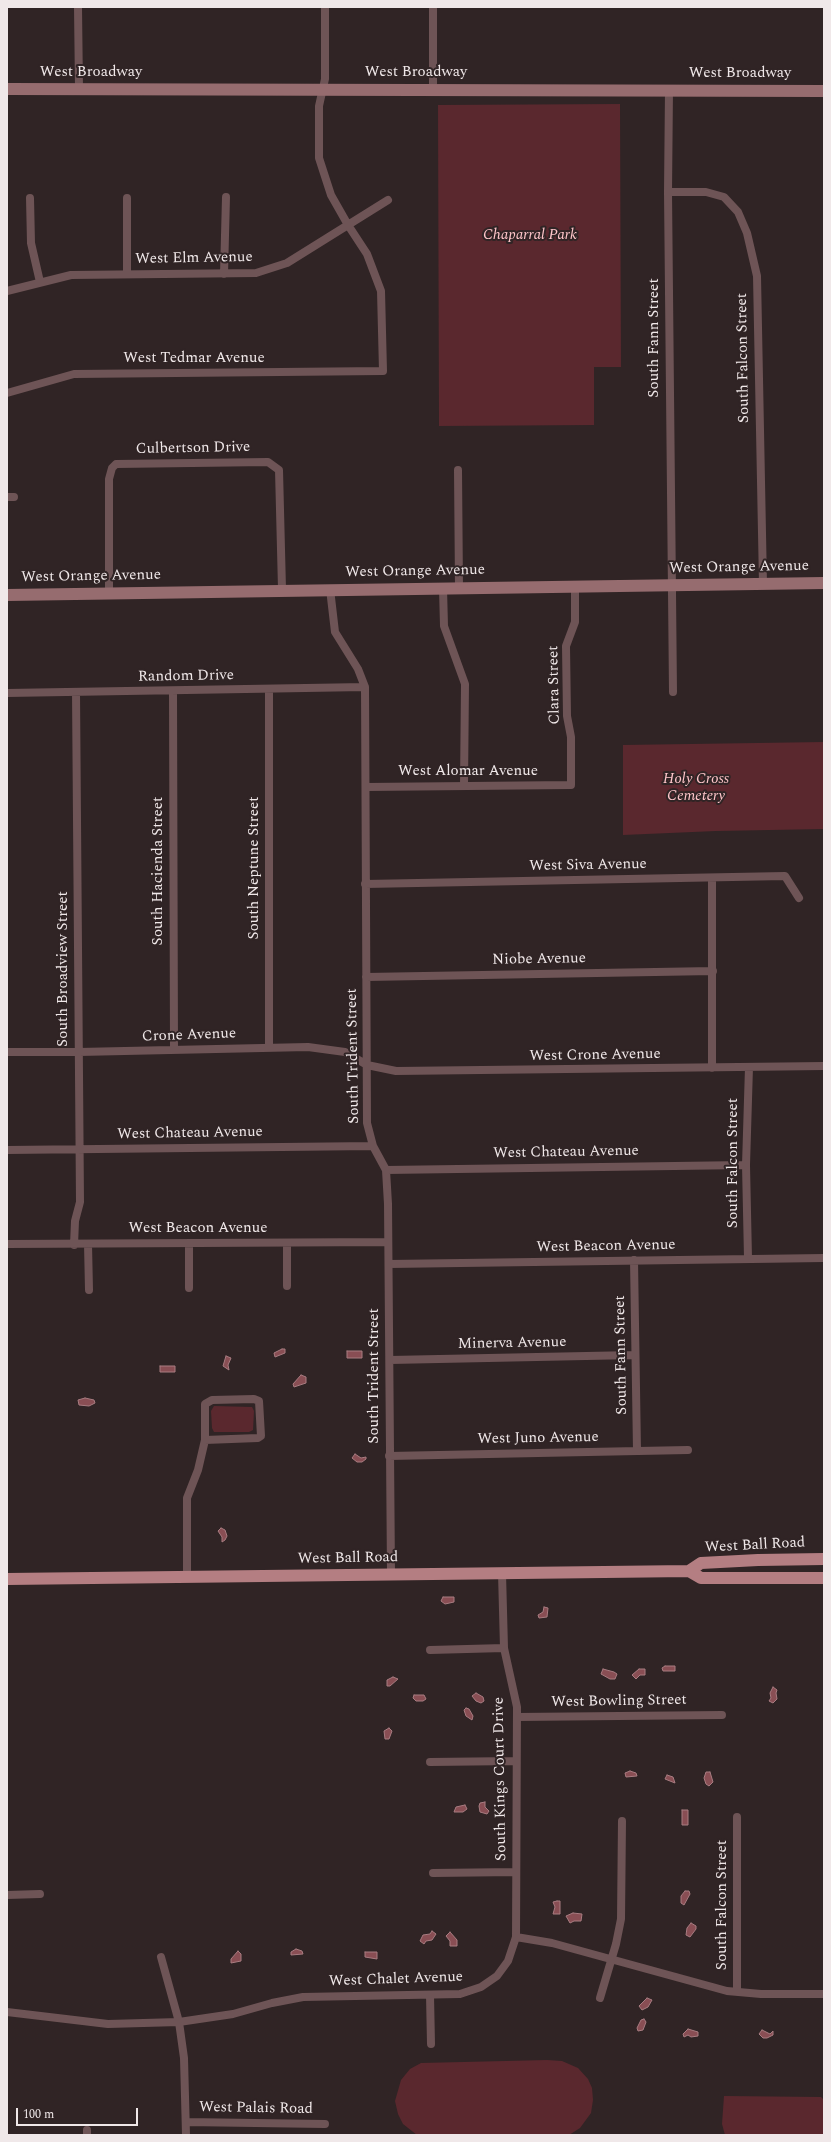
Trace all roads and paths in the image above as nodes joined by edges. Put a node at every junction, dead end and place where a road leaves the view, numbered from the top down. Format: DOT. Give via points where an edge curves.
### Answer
graph roads {
  1 [pos="78,7"];
  2 [pos="325,7"];
  3 [pos="433,7"];
  4 [pos="7,89"];
  5 [pos="79,89"];
  6 [pos="322,89"];
  7 [pos="433,89"];
  8 [pos="669,90"];
  9 [pos="824,90"];
  10 [pos="668,192"];
  11 [pos="226,197"];
  12 [pos="30,198"];
  13 [pos="127,198"];
  14 [pos="388,200"];
  15 [pos="348,226"];
  16 [pos="127,274"];
  17 [pos="224,274"];
  18 [pos="40,282"];
  19 [pos="7,291"];
  20 [pos="7,393"];
  21 [pos="458,470"];
  22 [pos="824,583"];
  23 [pos="763,584"];
  24 [pos="575,586"];
  25 [pos="671,586"];
  26 [pos="443,588"];
  27 [pos="459,588"];
  28 [pos="330,589"];
  29 [pos="282,590"];
  30 [pos="109,593"];
  31 [pos="7,595"];
  32 [pos="365,687"];
  33 [pos="269,690"];
  34 [pos="173,691"];
  35 [pos="76,692"];
  36 [pos="673,692"];
  37 [pos="7,693"];
  38 [pos="571,785"];
  39 [pos="366,786"];
  40 [pos="464,786"];
  41 [pos="712,878"];
  42 [pos="365,884"];
  43 [pos="799,898"];
  44 [pos="713,971"];
  45 [pos="366,977"];
  46 [pos="269,1047"];
  47 [pos="174,1050"];
  48 [pos="7,1052"];
  49 [pos="79,1052"];
  50 [pos="367,1065"];
  51 [pos="824,1066"];
  52 [pos="749,1067"];
  53 [pos="712,1068"];
  54 [pos="373,1146"];
  55 [pos="80,1149"];
  56 [pos="7,1150"];
  57 [pos="746,1165"];
  58 [pos="386,1170"];
  59 [pos="388,1242"];
  60 [pos="189,1243"];
  61 [pos="286,1243"];
  62 [pos="7,1244"];
  63 [pos="74,1244"];
  64 [pos="88,1244"];
  65 [pos="748,1258"];
  66 [pos="824,1258"];
  67 [pos="634,1260"];
  68 [pos="389,1264"];
  69 [pos="287,1286"];
  70 [pos="189,1288"];
  71 [pos="89,1290"];
  72 [pos="635,1355"];
  73 [pos="390,1360"];
  74 [pos="205,1440"];
  75 [pos="688,1450"];
  76 [pos="637,1451"];
  77 [pos="389,1456"];
  78 [pos="824,1560"];
  79 [pos="689,1571"];
  80 [pos="502,1573"];
  81 [pos="391,1574"];
  82 [pos="187,1577"];
  83 [pos="824,1578"];
  84 [pos="7,1579"];
  85 [pos="504,1648"];
  86 [pos="430,1650"];
  87 [pos="722,1714"];
  88 [pos="517,1717"];
  89 [pos="516,1761"];
  90 [pos="430,1762"];
  91 [pos="737,1818"];
  92 [pos="622,1821"];
  93 [pos="516,1872"];
  94 [pos="433,1873"];
  95 [pos="40,1894"];
  96 [pos="7,1895"];
  97 [pos="516,1937"];
  98 [pos="161,1956"];
  99 [pos="611,1959"];
  100 [pos="737,1992"];
  101 [pos="824,1994"];
  102 [pos="430,1995"];
  103 [pos="600,1998"];
  104 [pos="7,2012"];
  105 [pos="179,2022"];
  106 [pos="431,2044"];
  107 [pos="186,2122"];
  108 [pos="325,2124"];
  109 [pos="186,2135"];
  1 -- 5 [label="street"];
  2 -- 6 [label="street" via="325,79"];
  3 -- 7 [label="street"];
  4 -- 5 [label="street, West Broadway"];
  5 -- 6 [label="street, West Broadway"];
  6 -- 7 [label="street, West Broadway"];
  6 -- 15 [label="street" via="319,106 319,158 331,195"];
  7 -- 8 [label="street, West Broadway"];
  8 -- 9 [label="street, West Broadway"];
  8 -- 10 [label="street, South Fann Street"];
  10 -- 23 [label="street, South Falcon Street" via="706,192 724,197 738,212 747,232 757,276"];
  10 -- 25 [label="street, South Fann Street"];
  11 -- 17 [label="street"];
  12 -- 18 [label="street" via="31,243"];
  13 -- 16 [label="street"];
  14 -- 15 [label="street, West Elm Avenue"];
  15 -- 17 [label="street, West Elm Avenue" via="287,263 256,273"];
  15 -- 20 [label="street, West Tedmar Avenue" via="367,254 381,291 383,371 74,374"];
  16 -- 17 [label="street, West Elm Avenue"];
  16 -- 18 [label="street, West Elm Avenue" via="71,275"];
  18 -- 19 [label="street, West Elm Avenue"];
  21 -- 27 [label="street"];
  22 -- 23 [label="street, West Orange Avenue"];
  23 -- 25 [label="street, West Orange Avenue"];
  24 -- 25 [label="street, West Orange Avenue"];
  24 -- 27 [label="street, West Orange Avenue"];
  24 -- 38 [label="street, Clara Street" via="575,622 566,646"];
  25 -- 36 [label="street, South Fann Street"];
  26 -- 27 [label="street, West Orange Avenue"];
  26 -- 28 [label="street, West Orange Avenue"];
  26 -- 40 [label="street" via="444,626 465,684"];
  28 -- 29 [label="street, West Orange Avenue"];
  28 -- 32 [label="street, South Trident Street" via="335,632 358,669"];
  29 -- 30 [label="street, West Orange Avenue"];
  29 -- 30 [label="street, Culbertson Drive" via="279,470 268,462 116,464 109,479"];
  30 -- 31 [label="street, West Orange Avenue"];
  32 -- 33 [label="street, Random Drive"];
  32 -- 39 [label="street, South Trident Street"];
  33 -- 34 [label="street, Random Drive"];
  33 -- 46 [label="street, South Neptune Street"];
  34 -- 35 [label="street, Random Drive"];
  34 -- 47 [label="street, South Hacienda Street"];
  35 -- 37 [label="street, Random Drive"];
  35 -- 49 [label="street, South Broadview Street"];
  38 -- 40 [label="street, West Alomar Avenue"];
  39 -- 40 [label="street, West Alomar Avenue"];
  39 -- 42 [label="street, South Trident Street"];
  41 -- 42 [label="street, West Siva Avenue"];
  41 -- 43 [label="street, West Siva Avenue" via="785,876"];
  41 -- 44 [label="street"];
  42 -- 45 [label="street, South Trident Street"];
  44 -- 45 [label="street, Niobe Avenue"];
  44 -- 53 [label="street"];
  45 -- 50 [label="street, South Trident Street"];
  46 -- 47 [label="street, Crone Avenue"];
  46 -- 50 [label="street, Crone Avenue" via="308,1047 345,1052"];
  47 -- 49 [label="street, Crone Avenue"];
  48 -- 49 [label="street, Crone Avenue"];
  49 -- 55 [label="street, South Broadview Street"];
  50 -- 53 [label="street, West Crone Avenue" via="396,1071"];
  50 -- 54 [label="street, South Trident Street" via="367,1124"];
  51 -- 52 [label="street, West Crone Avenue"];
  52 -- 53 [label="street, West Crone Avenue"];
  52 -- 57 [label="street, South Falcon Street"];
  54 -- 55 [label="street, West Chateau Avenue"];
  54 -- 58 [label="street, South Trident Street"];
  55 -- 56 [label="street, West Chateau Avenue"];
  55 -- 63 [label="street, South Broadview Street" via="80,1202 75,1221"];
  57 -- 58 [label="street, West Chateau Avenue"];
  57 -- 65 [label="street, South Falcon Street"];
  58 -- 59 [label="street, South Trident Street"];
  59 -- 61 [label="street, West Beacon Avenue"];
  59 -- 68 [label="street, South Trident Street"];
  60 -- 61 [label="street, West Beacon Avenue"];
  60 -- 64 [label="street, West Beacon Avenue"];
  60 -- 70 [label="street"];
  61 -- 69 [label="street"];
  62 -- 63 [label="street, West Beacon Avenue"];
  63 -- 64 [label="street, West Beacon Avenue"];
  64 -- 71 [label="street"];
  65 -- 66 [label="street, West Beacon Avenue"];
  65 -- 67 [label="street, West Beacon Avenue"];
  67 -- 68 [label="street, West Beacon Avenue"];
  67 -- 72 [label="street, South Fann Street"];
  68 -- 73 [label="street, South Trident Street"];
  72 -- 73 [label="street, Minerva Avenue"];
  72 -- 76 [label="street, South Fann Street"];
  73 -- 77 [label="street, South Trident Street"];
  74 -- 74 [label="street" via="258,1438 259,1401 208,1401 205,1407"];
  74 -- 82 [label="street" via="198,1470 187,1498"];
  75 -- 76 [label="street, West Juno Avenue"];
  76 -- 77 [label="street, West Juno Avenue"];
  77 -- 81 [label="street, South Trident Street"];
  78 -- 79 [label="main road, West Ball Road" via="758,1560 701,1564"];
  79 -- 80 [label="main road, West Ball Road"];
  79 -- 83 [label="main road, West Ball Road" via="701,1578"];
  80 -- 81 [label="main road, West Ball Road"];
  80 -- 85 [label="street, South Kings Court Drive"];
  81 -- 82 [label="main road, West Ball Road"];
  82 -- 84 [label="main road, West Ball Road"];
  85 -- 86 [label="street"];
  85 -- 88 [label="street, South Kings Court Drive" via="516,1696"];
  87 -- 88 [label="street, West Bowling Street"];
  88 -- 89 [label="street, South Kings Court Drive"];
  89 -- 90 [label="street"];
  89 -- 93 [label="street, South Kings Court Drive"];
  91 -- 100 [label="street, South Falcon Street"];
  92 -- 99 [label="street" via="621,1912"];
  93 -- 94 [label="street"];
  93 -- 97 [label="street, South Kings Court Drive"];
  95 -- 96 [label="street"];
  97 -- 99 [label="street" via="552,1943"];
  97 -- 102 [label="street, West Chalet Avenue" via="508,1961 497,1976 486,1984 460,1994"];
  98 -- 105 [label="street"];
  99 -- 100 [label="street" via="702,1985"];
  99 -- 103 [label="street"];
  100 -- 101 [label="street"];
  102 -- 105 [label="street, West Chalet Avenue" via="303,1997 272,2002 233,2014"];
  102 -- 106 [label="street"];
  104 -- 105 [label="street, West Chalet Avenue" via="108,2024"];
  105 -- 107 [label="street" via="184,2058"];
  107 -- 108 [label="street, West Palais Road"];
  107 -- 109 [label="street"];
}
